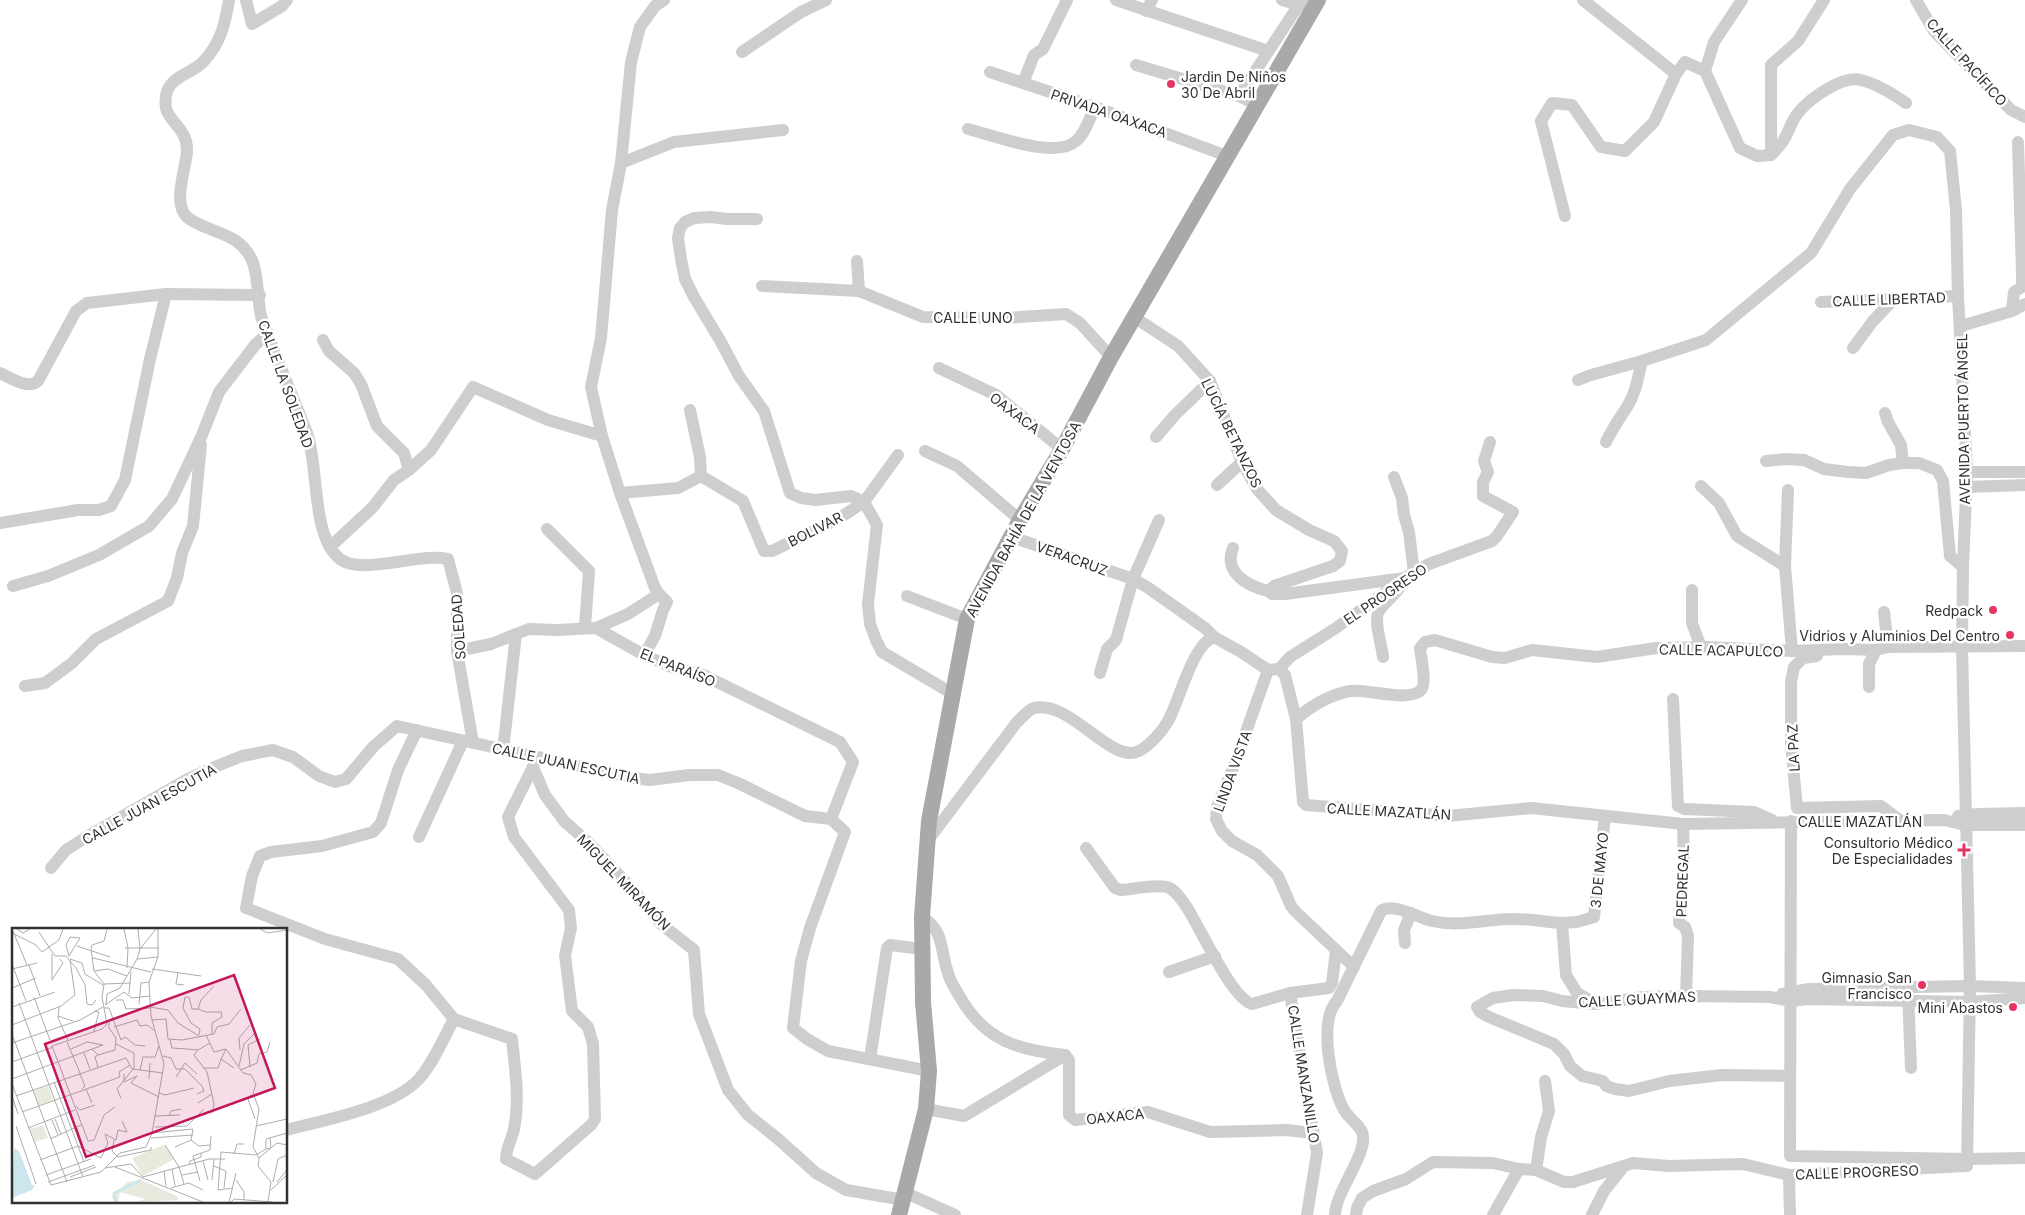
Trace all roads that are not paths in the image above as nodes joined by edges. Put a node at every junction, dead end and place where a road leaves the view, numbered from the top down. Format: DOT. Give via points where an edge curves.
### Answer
graph roads {
  1 [pos="230,0"];
  2 [pos="246,0"];
  3 [pos="287,0"];
  4 [pos="664,0"];
  5 [pos="826,0"];
  6 [pos="1067,0"];
  7 [pos="1116,0"];
  8 [pos="1282,0"];
  9 [pos="1583,0"];
  10 [pos="1742,0"];
  11 [pos="1824,0"];
  12 [pos="1916,0"];
  13 [pos="1309,2"];
  14 [pos="1149,6"];
  15 [pos="1268,51"];
  16 [pos="742,52"];
  17 [pos="1136,65"];
  18 [pos="1705,71"];
  19 [pos="990,72"];
  20 [pos="1676,74"];
  21 [pos="1023,84"];
  22 [pos="1239,96"];
  23 [pos="1906,103"];
  24 [pos="1257,105"];
  25 [pos="1095,108"];
  26 [pos="2025,117"];
  27 [pos="968,129"];
  28 [pos="784,130"];
  29 [pos="2018,142"];
  30 [pos="1771,155"];
  31 [pos="1227,156"];
  32 [pos="621,163"];
  33 [pos="1564,216"];
  34 [pos="756,219"];
  35 [pos="857,261"];
  36 [pos="762,286"];
  37 [pos="859,291"];
  38 [pos="166,294"];
  39 [pos="260,294"];
  40 [pos="1958,296"];
  41 [pos="1894,299"];
  42 [pos="1821,302"];
  43 [pos="2025,304"];
  44 [pos="2012,311"];
  45 [pos="1134,316"];
  46 [pos="1961,326"];
  47 [pos="268,333"];
  48 [pos="323,340"];
  49 [pos="1853,348"];
  50 [pos="1111,357"];
  51 [pos="1642,361"];
  52 [pos="939,368"];
  53 [pos="0,374"];
  54 [pos="1578,380"];
  55 [pos="1210,381"];
  56 [pos="690,410"];
  57 [pos="1885,412"];
  58 [pos="202,435"];
  59 [pos="602,436"];
  60 [pos="1156,437"];
  61 [pos="1490,442"];
  62 [pos="1606,442"];
  63 [pos="1062,449"];
  64 [pos="925,451"];
  65 [pos="898,455"];
  66 [pos="1766,461"];
  67 [pos="1242,462"];
  68 [pos="1903,463"];
  69 [pos="410,470"];
  70 [pos="1967,472"];
  71 [pos="2025,472"];
  72 [pos="701,476"];
  73 [pos="1394,477"];
  74 [pos="1217,485"];
  75 [pos="2025,485"];
  76 [pos="1701,486"];
  77 [pos="1967,487"];
  78 [pos="1788,490"];
  79 [pos="620,493"];
  80 [pos="864,502"];
  81 [pos="1020,520"];
  82 [pos="1159,520"];
  83 [pos="0,523"];
  84 [pos="546,529"];
  85 [pos="1012,537"];
  86 [pos="330,547"];
  87 [pos="1234,548"];
  88 [pos="372,564"];
  89 [pos="1785,566"];
  90 [pos="1963,567"];
  91 [pos="1410,576"];
  92 [pos="1133,580"];
  93 [pos="13,586"];
  94 [pos="1692,590"];
  95 [pos="1268,591"];
  96 [pos="659,594"];
  97 [pos="907,596"];
  98 [pos="1884,612"];
  99 [pos="968,619"];
  100 [pos="590,627"];
  101 [pos="516,634"];
  102 [pos="1214,637"];
  103 [pos="1962,646"];
  104 [pos="2025,646"];
  105 [pos="1701,647"];
  106 [pos="1882,649"];
  107 [pos="457,651"];
  108 [pos="1792,651"];
  109 [pos="644,655"];
  110 [pos="1383,657"];
  111 [pos="1274,670"];
  112 [pos="1100,673"];
  113 [pos="25,686"];
  114 [pos="1869,687"];
  115 [pos="953,694"];
  116 [pos="1673,700"];
  117 [pos="1296,719"];
  118 [pos="416,730"];
  119 [pos="468,742"];
  120 [pos="503,750"];
  121 [pos="535,762"];
  122 [pos="2025,813"];
  123 [pos="1605,816"];
  124 [pos="830,819"];
  125 [pos="1965,820"];
  126 [pos="1901,821"];
  127 [pos="1777,822"];
  128 [pos="1791,822"];
  129 [pos="1683,824"];
  130 [pos="2025,825"];
  131 [pos="419,837"];
  132 [pos="929,839"];
  133 [pos="1086,848"];
  134 [pos="51,868"];
  135 [pos="1411,913"];
  136 [pos="922,917"];
  137 [pos="1562,923"];
  138 [pos="1405,943"];
  139 [pos="922,949"];
  140 [pos="1336,951"];
  141 [pos="1215,956"];
  142 [pos="1354,967"];
  143 [pos="1169,972"];
  144 [pos="1970,986"];
  145 [pos="2025,988"];
  146 [pos="1290,993"];
  147 [pos="1908,994"];
  148 [pos="1686,996"];
  149 [pos="1791,997"];
  150 [pos="2025,998"];
  151 [pos="1969,1002"];
  152 [pos="1595,1004"];
  153 [pos="454,1019"];
  154 [pos="1066,1055"];
  155 [pos="870,1059"];
  156 [pos="1911,1068"];
  157 [pos="929,1071"];
  158 [pos="1790,1076"];
  159 [pos="1545,1081"];
  160 [pos="926,1109"];
  161 [pos="288,1129"];
  162 [pos="1312,1133"];
  163 [pos="2025,1158"];
  164 [pos="1968,1163"];
  165 [pos="1624,1166"];
  166 [pos="1519,1169"];
  167 [pos="1536,1170"];
  168 [pos="1790,1175"];
  169 [pos="903,1203"];
  170 [pos="955,1215"];
  171 [pos="1307,1215"];
  172 [pos="1335,1215"];
  173 [pos="1356,1215"];
  174 [pos="1492,1215"];
  175 [pos="1592,1215"];
  176 [pos="1790,1215"];
  1 -- 39 [label="street, CALLE LA SOLEDAD" via="223,32 203,63 176,78 167,92 166,109 184,133 187,149 181,207 187,216 230,236 246,252 252,261"];
  2 -- 3 [label="street" via="252,24"];
  4 -- 32 [label="street" via="655,6 640,27 631,62"];
  5 -- 16 [label="street"];
  6 -- 21 [label="street" via="1043,49 1034,55"];
  7 -- 14 [label="street"];
  8 -- 13 [label="street"];
  9 -- 20 [label="street"];
  10 -- 18 [label="street" via="1714,42"];
  11 -- 30 [label="street" via="1798,41 1770,65"];
  12 -- 26 [label="street, CALLE PACÍFICO" via="1934,31 2011,110"];
  13 -- 15 [label="street"];
  13 -- 24 [label="main road, AVENIDA BAHÍA DE LA VENTOSA"];
  14 -- 15 [label="street"];
  15 -- 22 [label="street"];
  17 -- 22 [label="street"];
  18 -- 20 [label="street" via="1685,62"];
  18 -- 30 [label="street" via="1740,148 1757,156"];
  19 -- 21 [label="street, PRIVADA OAXACA"];
  20 -- 33 [label="street" via="1654,122 1625,151 1601,147 1572,105 1552,103 1541,121"];
  21 -- 25 [label="street, PRIVADA OAXACA"];
  22 -- 24 [label="street"];
  23 -- 30 [label="street" via="1860,79 1834,85 1797,114 1783,141"];
  24 -- 31 [label="main road, AVENIDA BAHÍA DE LA VENTOSA"];
  25 -- 27 [label="street" via="1077,141 1066,148 1041,148"];
  25 -- 31 [label="street, PRIVADA OAXACA"];
  28 -- 32 [label="street" via="686,139"];
  29 -- 44 [label="street" via="2022,287 2014,292"];
  31 -- 45 [label="main road, AVENIDA BAHÍA DE LA VENTOSA"];
  32 -- 59 [label="street" via="612,210 601,338 591,387"];
  34 -- 80 [label="street" via="711,217 685,222 678,238 685,279 739,376 764,411 790,493 815,500 851,496"];
  35 -- 37 [label="street"];
  36 -- 37 [label="street, CALLE UNO"];
  37 -- 50 [label="street, CALLE UNO" via="923,317 1006,318 1066,314 1080,323"];
  38 -- 39 [label="street"];
  38 -- 53 [label="street" via="87,302 76,311 35,384"];
  38 -- 83 [label="street" via="125,480 111,506"];
  39 -- 47 [label="street, CALLE LA SOLEDAD" via="261,316"];
  40 -- 41 [label="street, CALLE LIBERTAD"];
  40 -- 46 [label="street, AVENIDA PUERTO ÁNGEL"];
  40 -- 51 [label="street, AVENIDA PUERTO ÁNGEL" via="1956,210 1950,151 1937,137 1909,130 1893,135 1850,189 1812,253 1706,340"];
  41 -- 42 [label="street, CALLE LIBERTAD"];
  41 -- 49 [label="street"];
  43 -- 44 [label="street"];
  44 -- 46 [label="street"];
  45 -- 50 [label="main road, AVENIDA BAHÍA DE LA VENTOSA"];
  45 -- 55 [label="street, LUCÍA BETANZOS" via="1178,346"];
  46 -- 70 [label="street, AVENIDA PUERTO ÁNGEL"];
  47 -- 58 [label="street" via="219,392"];
  47 -- 86 [label="street, CALLE LA SOLEDAD" via="308,435 323,533"];
  48 -- 69 [label="street" via="329,351 354,373 377,426 404,454"];
  50 -- 63 [label="main road, AVENIDA BAHÍA DE LA VENTOSA"];
  51 -- 54 [label="street, AVENIDA PUERTO ÁNGEL"];
  51 -- 62 [label="street" via="1636,389"];
  52 -- 63 [label="street, OAXACA" via="996,395"];
  55 -- 60 [label="street"];
  55 -- 67 [label="street, LUCÍA BETANZOS"];
  56 -- 72 [label="street"];
  57 -- 68 [label="street" via="1901,445"];
  58 -- 93 [label="street" via="172,499 149,526 99,555"];
  58 -- 113 [label="street" via="193,526 168,601 96,639 45,683"];
  59 -- 69 [label="street" via="548,420 473,387 431,450"];
  59 -- 79 [label="street"];
  61 -- 91 [label="street, EL PROGRESO" via="1484,461 1488,472 1483,482 1483,496 1513,512 1492,541 1429,564"];
  63 -- 81 [label="main road, AVENIDA BAHÍA DE LA VENTOSA"];
  64 -- 81 [label="street" via="957,466"];
  65 -- 80 [label="street"];
  66 -- 68 [label="street" via="1804,460 1824,469 1866,473"];
  67 -- 74 [label="street"];
  67 -- 95 [label="street, LUCÍA BETANZOS" via="1257,489 1276,510 1334,541 1342,551 1340,560 1333,566 1274,586"];
  68 -- 90 [label="street" via="1937,470 1943,481 1950,556"];
  69 -- 86 [label="street" via="394,480 373,507"];
  70 -- 71 [label="street"];
  70 -- 77 [label="street, AVENIDA PUERTO ÁNGEL"];
  72 -- 79 [label="street" via="678,488"];
  72 -- 80 [label="street, BOLIVAR" via="743,501 764,551 772,551 838,519"];
  73 -- 91 [label="street" via="1410,532"];
  75 -- 77 [label="street"];
  76 -- 89 [label="street" via="1719,503 1738,536"];
  77 -- 90 [label="street, AVENIDA PUERTO ÁNGEL"];
  78 -- 89 [label="street"];
  79 -- 96 [label="street"];
  80 -- 115 [label="street" via="877,525 868,604 876,640 882,652"];
  81 -- 85 [label="main road, AVENIDA BAHÍA DE LA VENTOSA"];
  82 -- 92 [label="street"];
  84 -- 100 [label="street" via="589,571"];
  85 -- 92 [label="street, VERACRUZ"];
  85 -- 99 [label="main road, AVENIDA BAHÍA DE LA VENTOSA"];
  86 -- 88 [label="street, CALLE LA SOLEDAD" via="346,563"];
  87 -- 95 [label="street" via="1230,557 1232,569 1242,579"];
  88 -- 107 [label="street, SOLEDAD" via="438,556 448,559 457,593"];
  89 -- 108 [label="street"];
  90 -- 103 [label="street, AVENIDA PUERTO ÁNGEL"];
  91 -- 95 [label="street" via="1285,594"];
  91 -- 110 [label="street" via="1378,612"];
  91 -- 111 [label="street, EL PROGRESO"];
  92 -- 102 [label="street"];
  92 -- 112 [label="street" via="1116,640 1108,649"];
  94 -- 105 [label="street" via="1692,623"];
  96 -- 100 [label="street" via="628,614"];
  96 -- 109 [label="street" via="667,602 655,636"];
  97 -- 99 [label="street"];
  98 -- 106 [label="street"];
  99 -- 115 [label="main road, AVENIDA BAHÍA DE LA VENTOSA"];
  100 -- 101 [label="street" via="529,629"];
  100 -- 109 [label="street, EL PARAÍSO"];
  101 -- 107 [label="street" via="491,644"];
  101 -- 120 [label="street"];
  102 -- 111 [label="street"];
  102 -- 132 [label="street" via="1202,646 1181,686 1168,723 1138,752 1124,753 1055,710 1033,708 1017,722"];
  103 -- 104 [label="street, CALLE ACAPULCO"];
  103 -- 106 [label="street, CALLE ACAPULCO"];
  103 -- 125 [label="street, AVENIDA PUERTO ÁNGEL"];
  105 -- 108 [label="street, CALLE ACAPULCO"];
  105 -- 117 [label="street, CALLE ACAPULCO" via="1656,648 1597,657 1532,650 1505,658 1434,640 1425,642 1420,648 1424,682 1421,690 1412,694 1351,691 1327,698"];
  106 -- 108 [label="street, CALLE ACAPULCO"];
  106 -- 114 [label="street" via="1869,664"];
  106 -- 126 [label="street, LA PAZ" via="1853,656 1812,656 1803,658 1794,667 1791,744 1797,808 1881,806"];
  107 -- 119 [label="street, SOLEDAD"];
  109 -- 124 [label="street, EL PARAÍSO" via="674,668 701,674 840,742 854,762"];
  111 -- 117 [label="street, CALLE MAZATLÁN" via="1285,675"];
  111 -- 140 [label="street, LINDA VISTA" via="1217,807 1216,819 1232,841 1257,855 1278,876 1291,906"];
  115 -- 132 [label="main road, AVENIDA BAHÍA DE LA VENTOSA" via="929,822"];
  116 -- 127 [label="street, CALLE MAZATLÁN" via="1678,806 1684,809 1754,812"];
  117 -- 123 [label="street, CALLE MAZATLÁN" via="1303,802 1306,805 1448,816 1531,808"];
  118 -- 119 [label="street, CALLE JUAN ESCUTIA"];
  118 -- 134 [label="street, CALLE JUAN ESCUTIA" via="397,726 374,746 346,779 335,782 319,776 284,753 272,750 242,756 188,779 88,836 66,850"];
  118 -- 153 [label="street" via="398,770 381,823 373,832 322,846 260,856 252,876 246,908 325,939 398,959 426,985"];
  119 -- 120 [label="street, CALLE JUAN ESCUTIA"];
  119 -- 131 [label="street"];
  120 -- 121 [label="street, CALLE JUAN ESCUTIA"];
  121 -- 124 [label="street, CALLE JUAN ESCUTIA" via="650,780 689,774 718,775 805,816"];
  121 -- 153 [label="street" via="508,817 514,837 569,910 571,928 564,955 572,1011 588,1027 593,1044 595,1119 535,1174 506,1159 506,1149 514,1129 517,1097 512,1039"];
  121 -- 169 [label="street, MIGUEL MIRAMÓN" via="545,795 564,820 591,845 662,924 694,950 699,1014 728,1090 748,1116 816,1173 846,1190"];
  122 -- 125 [label="street, CALLE MAZATLÁN"];
  123 -- 129 [label="street, CALLE MAZATLÁN"];
  123 -- 137 [label="street, 3 DE MAYO" via="1594,917"];
  124 -- 155 [label="street" via="845,832 801,961 793,1028 828,1051"];
  125 -- 126 [label="street, CALLE MAZATLÁN"];
  125 -- 130 [label="street, CALLE MAZATLÁN"];
  125 -- 144 [label="street, AVENIDA PUERTO ÁNGEL"];
  126 -- 128 [label="street, CALLE MAZATLÁN"];
  127 -- 128 [label="street, CALLE MAZATLÁN"];
  127 -- 129 [label="street, CALLE MAZATLÁN"];
  128 -- 149 [label="street"];
  129 -- 148 [label="street, PEDREGAL" via="1684,864 1679,923 1685,927 1688,936"];
  132 -- 136 [label="main road, AVENIDA BAHÍA DE LA VENTOSA"];
  133 -- 141 [label="street, CALLE MANZANILLO" via="1115,888 1165,886 1176,892"];
  135 -- 137 [label="street" via="1457,925 1510,918"];
  135 -- 138 [label="street" via="1404,930"];
  135 -- 142 [label="street" via="1385,908 1381,911"];
  136 -- 139 [label="main road, AVENIDA BAHÍA DE LA VENTOSA"];
  136 -- 154 [label="street" via="933,923 948,973 971,1016 998,1038 1036,1052"];
  137 -- 152 [label="street" via="1566,975 1577,992"];
  139 -- 155 [label="street" via="890,945 887,948"];
  139 -- 157 [label="main road, AVENIDA BAHÍA DE LA VENTOSA"];
  140 -- 142 [label="street, LINDA VISTA"];
  140 -- 146 [label="street, CALLE MANZANILLO" via="1329,988"];
  141 -- 143 [label="street"];
  141 -- 146 [label="street, CALLE MANZANILLO" via="1231,985 1246,1002 1252,1004"];
  142 -- 172 [label="street" via="1330,1010 1327,1027 1331,1065 1340,1101 1343,1110 1362,1132 1363,1139 1340,1194"];
  144 -- 145 [label="street, CALLE GUAYMAS"];
  144 -- 147 [label="street, CALLE GUAYMAS"];
  144 -- 151 [label="street, AVENIDA PUERTO ÁNGEL"];
  146 -- 162 [label="street, CALLE MANZANILLO"];
  147 -- 149 [label="street, CALLE GUAYMAS" via="1809,989"];
  147 -- 151 [label="street, CALLE GUAYMAS"];
  147 -- 156 [label="street"];
  148 -- 149 [label="street, CALLE GUAYMAS"];
  148 -- 152 [label="street, CALLE GUAYMAS" via="1643,997"];
  149 -- 158 [label="street"];
  150 -- 151 [label="street, CALLE GUAYMAS"];
  151 -- 164 [label="street, AVENIDA PUERTO ÁNGEL"];
  152 -- 158 [label="street, CALLE GUAYMAS" via="1513,995 1492,998 1477,1007 1488,1018 1554,1044 1582,1076 1603,1081 1606,1086 1629,1091 1669,1081 1722,1075"];
  153 -- 161 [label="street" via="432,1060 418,1080 403,1092 367,1108"];
  154 -- 160 [label="street" via="972,1113 964,1116"];
  154 -- 162 [label="street, OAXACA" via="1069,1060 1069,1115 1076,1120 1148,1112 1210,1132 1286,1130"];
  155 -- 157 [label="street"];
  157 -- 160 [label="main road, AVENIDA BAHÍA DE LA VENTOSA"];
  158 -- 164 [label="street, CALLE PROGRESO" via="1790,1156"];
  159 -- 167 [label="street" via="1549,1111"];
  160 -- 169 [label="main road, AVENIDA BAHÍA DE LA VENTOSA"];
  162 -- 171 [label="street, CALLE MANZANILLO" via="1317,1153"];
  163 -- 164 [label="street, CALLE PROGRESO"];
  164 -- 168 [label="street, CALLE PROGRESO"];
  165 -- 167 [label="street, CALLE PROGRESO" via="1573,1182 1564,1182"];
  165 -- 168 [label="street, CALLE PROGRESO" via="1633,1163 1669,1166 1743,1164"];
  165 -- 175 [label="street" via="1604,1191"];
  166 -- 167 [label="street, CALLE PROGRESO"];
  166 -- 173 [label="street, CALLE PROGRESO" via="1482,1162 1433,1162 1406,1179 1362,1198"];
  166 -- 174 [label="street"];
  168 -- 176 [label="street"];
  169 -- 170 [label="street, MIGUEL MIRAMÓN"];
}
